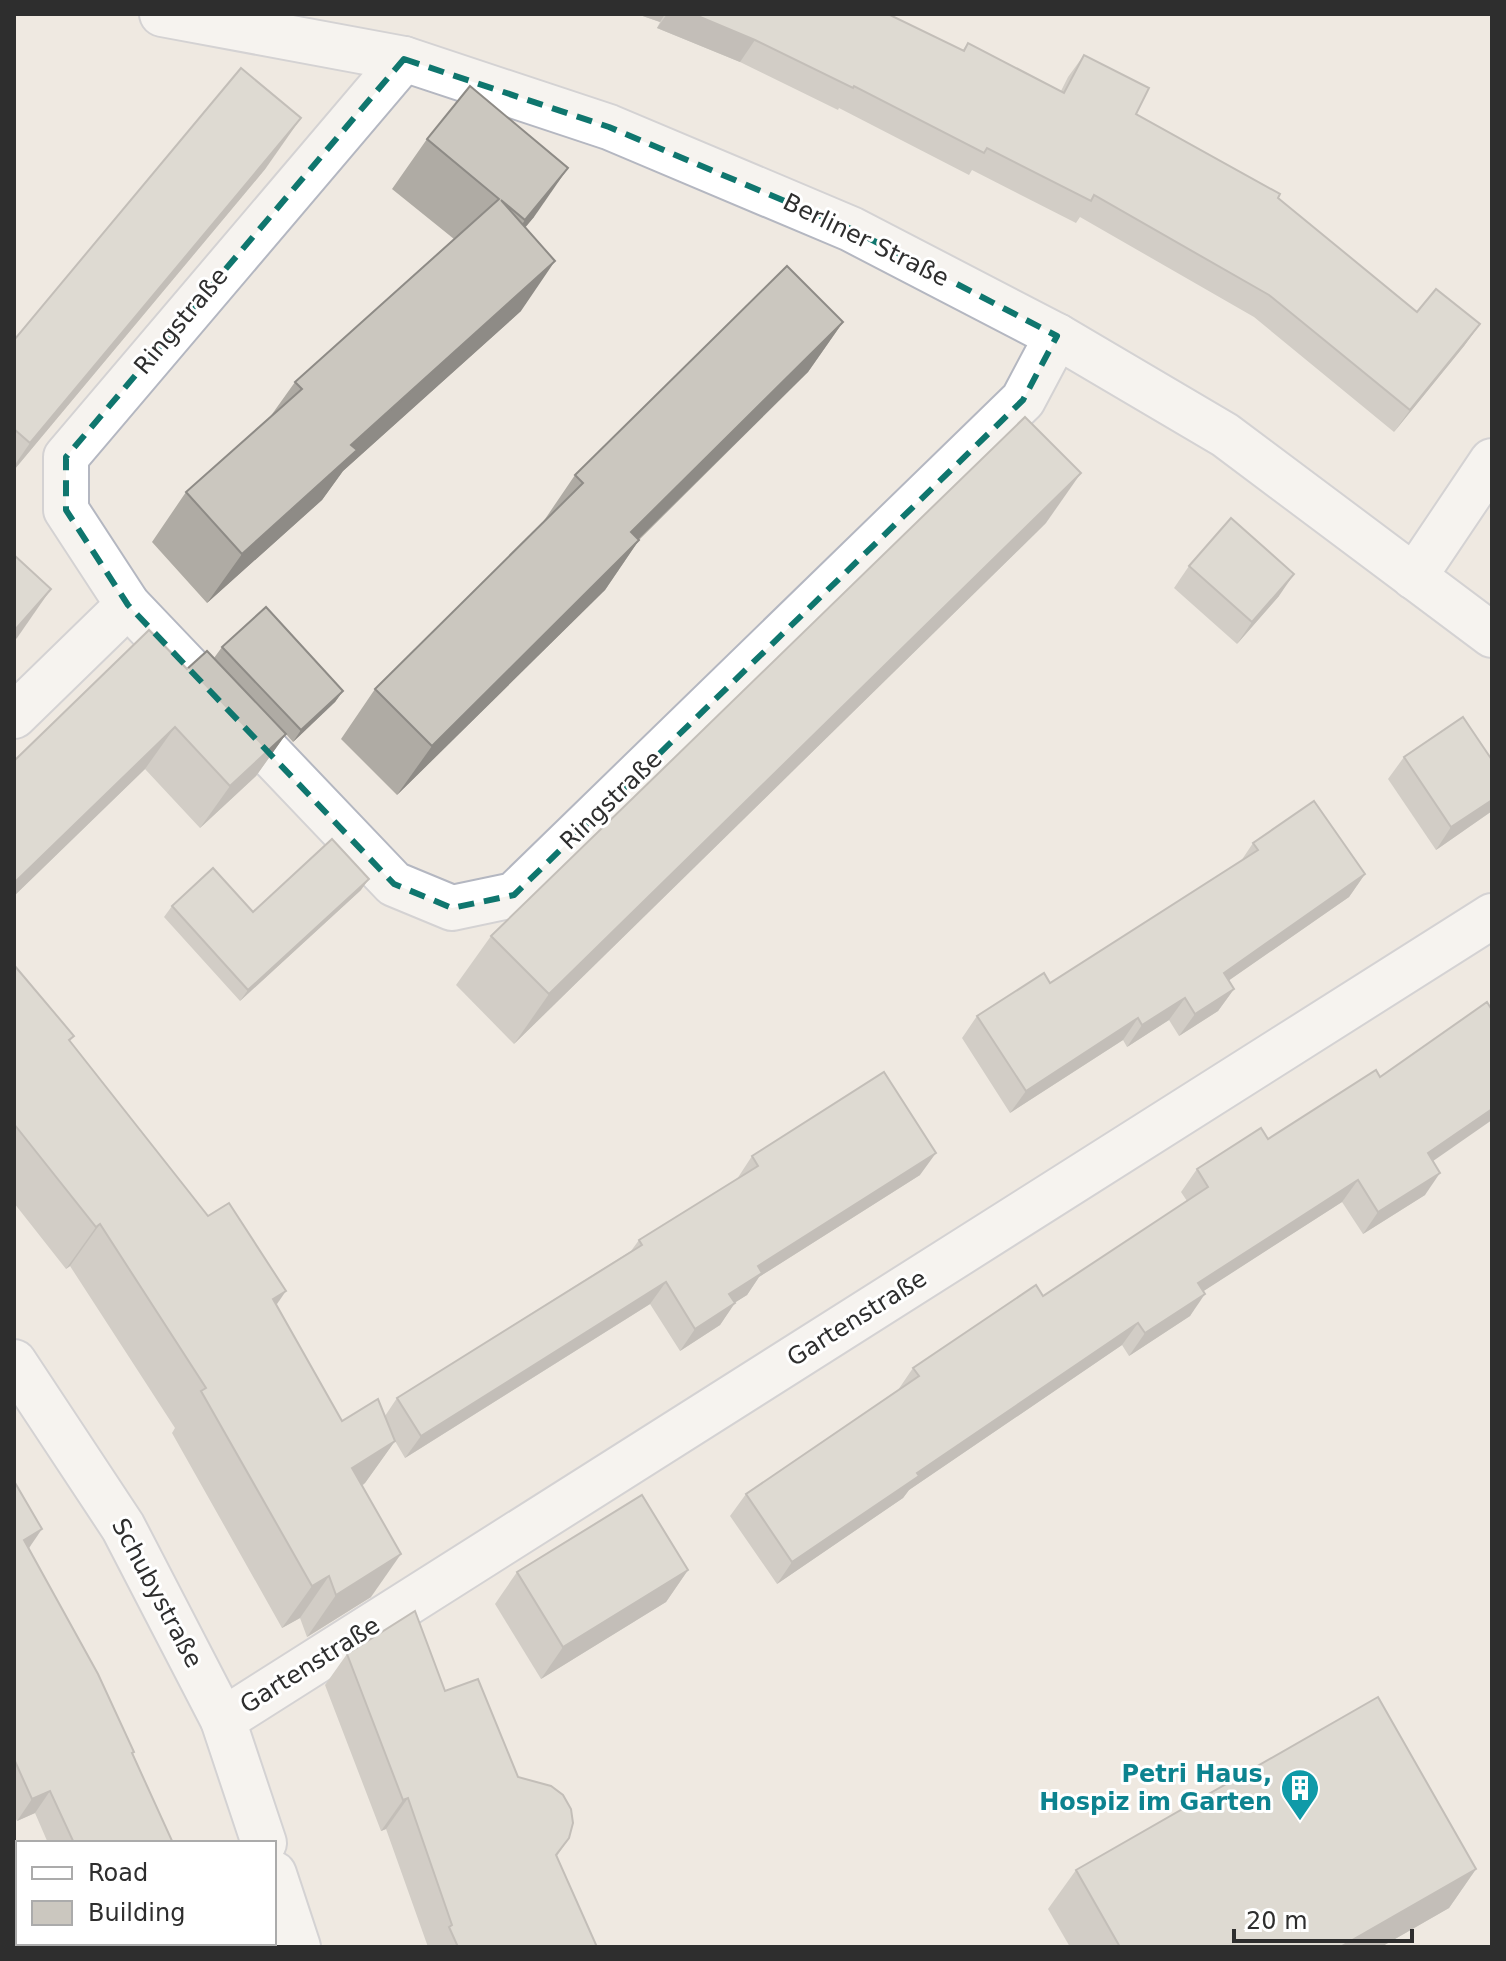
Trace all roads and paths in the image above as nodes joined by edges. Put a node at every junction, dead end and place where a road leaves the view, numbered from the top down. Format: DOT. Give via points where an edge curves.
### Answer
graph roads {
  1 [pos="162,14"];
  2 [pos="404,59"];
  3 [pos="1057,336"];
  4 [pos="1492,461"];
  5 [pos="1414,577"];
  6 [pos="128,605"];
  7 [pos="1492,635"];
  8 [pos="14,716"];
  9 [pos="1492,916"];
  10 [pos="14,1362"];
  11 [pos="223,1720"];
  12 [pos="263,1841"];
  13 [pos="276,1880"];
  14 [pos="298,1947"];
  1 -- 2 [label="street, Berliner Straße"];
  2 -- 3 [label="street, Berliner Straße" via="609,127 851,229"];
  2 -- 6 [label="street, Ringstraße" via="66,457 66,510"];
  3 -- 5 [label="street, Berliner Straße" via="1225,435"];
  3 -- 6 [label="street, Ringstraße" via="1023,400 514,895 452,908 394,884"];
  4 -- 5 [label="street"];
  5 -- 7 [label="street, Berliner Straße"];
  6 -- 8 [label="street"];
  9 -- 11 [label="street, Gartenstraße"];
  10 -- 11 [label="street, Schubystraße" via="123,1527"];
  11 -- 12 [label="street, Schubystraße"];
  13 -- 14 [label="street"];
}
